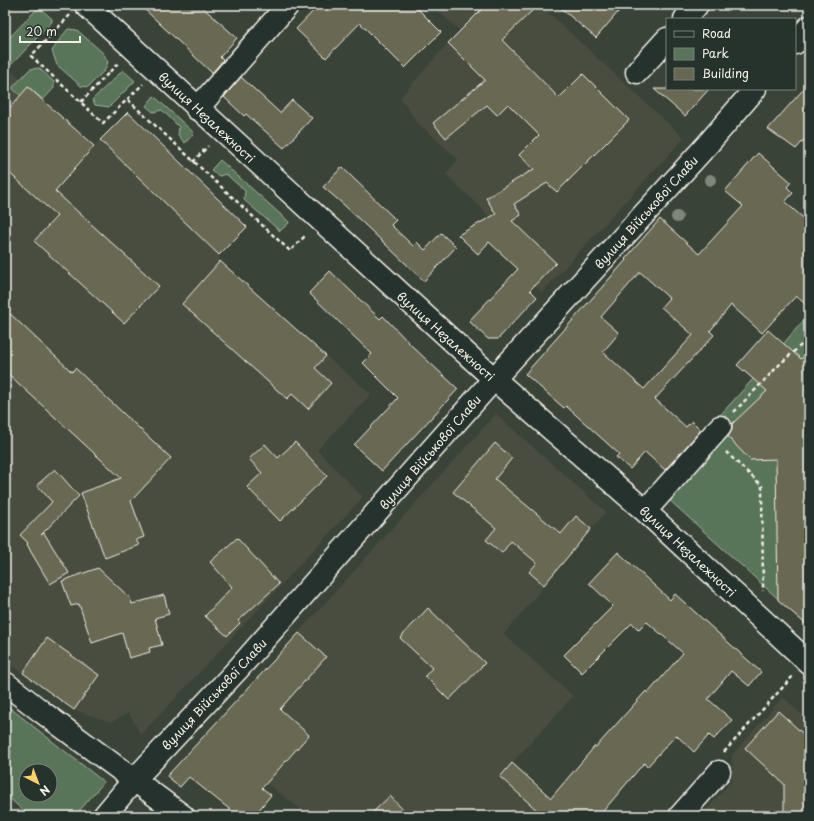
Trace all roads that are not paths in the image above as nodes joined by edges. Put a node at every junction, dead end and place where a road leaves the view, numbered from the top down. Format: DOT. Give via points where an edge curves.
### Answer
graph roads {
  1 [pos="288,5"];
  2 [pos="697,5"];
  3 [pos="79,9"];
  4 [pos="686,18"];
  5 [pos="809,27"];
  6 [pos="666,40"];
  7 [pos="796,42"];
  8 [pos="637,72"];
  9 [pos="754,90"];
  10 [pos="198,109"];
  11 [pos="494,379"];
  12 [pos="715,432"];
  13 [pos="645,511"];
  14 [pos="803,667"];
  15 [pos="5,683"];
  16 [pos="719,772"];
  17 [pos="134,780"];
  18 [pos="104,816"];
  19 [pos="183,816"];
  20 [pos="680,816"];
  1 -- 10 [label="street"];
  2 -- 4 [label="street"];
  3 -- 10 [label="street, вулиця Незалежності"];
  5 -- 7 [label="street"];
  6 -- 8 [label="street"];
  9 -- 11 [label="street, вулиця Військової Слави"];
  10 -- 11 [label="street, вулиця Незалежності"];
  11 -- 13 [label="street, вулиця Незалежності"];
  11 -- 17 [label="street, вулиця Військової Слави" via="238,669"];
  12 -- 13 [label="street"];
  13 -- 14 [label="street, вулиця Незалежності"];
  15 -- 17 [label="street"];
  16 -- 20 [label="street"];
  17 -- 18 [label="street, вулиця Військової Слави"];
  17 -- 19 [label="street"];
}
